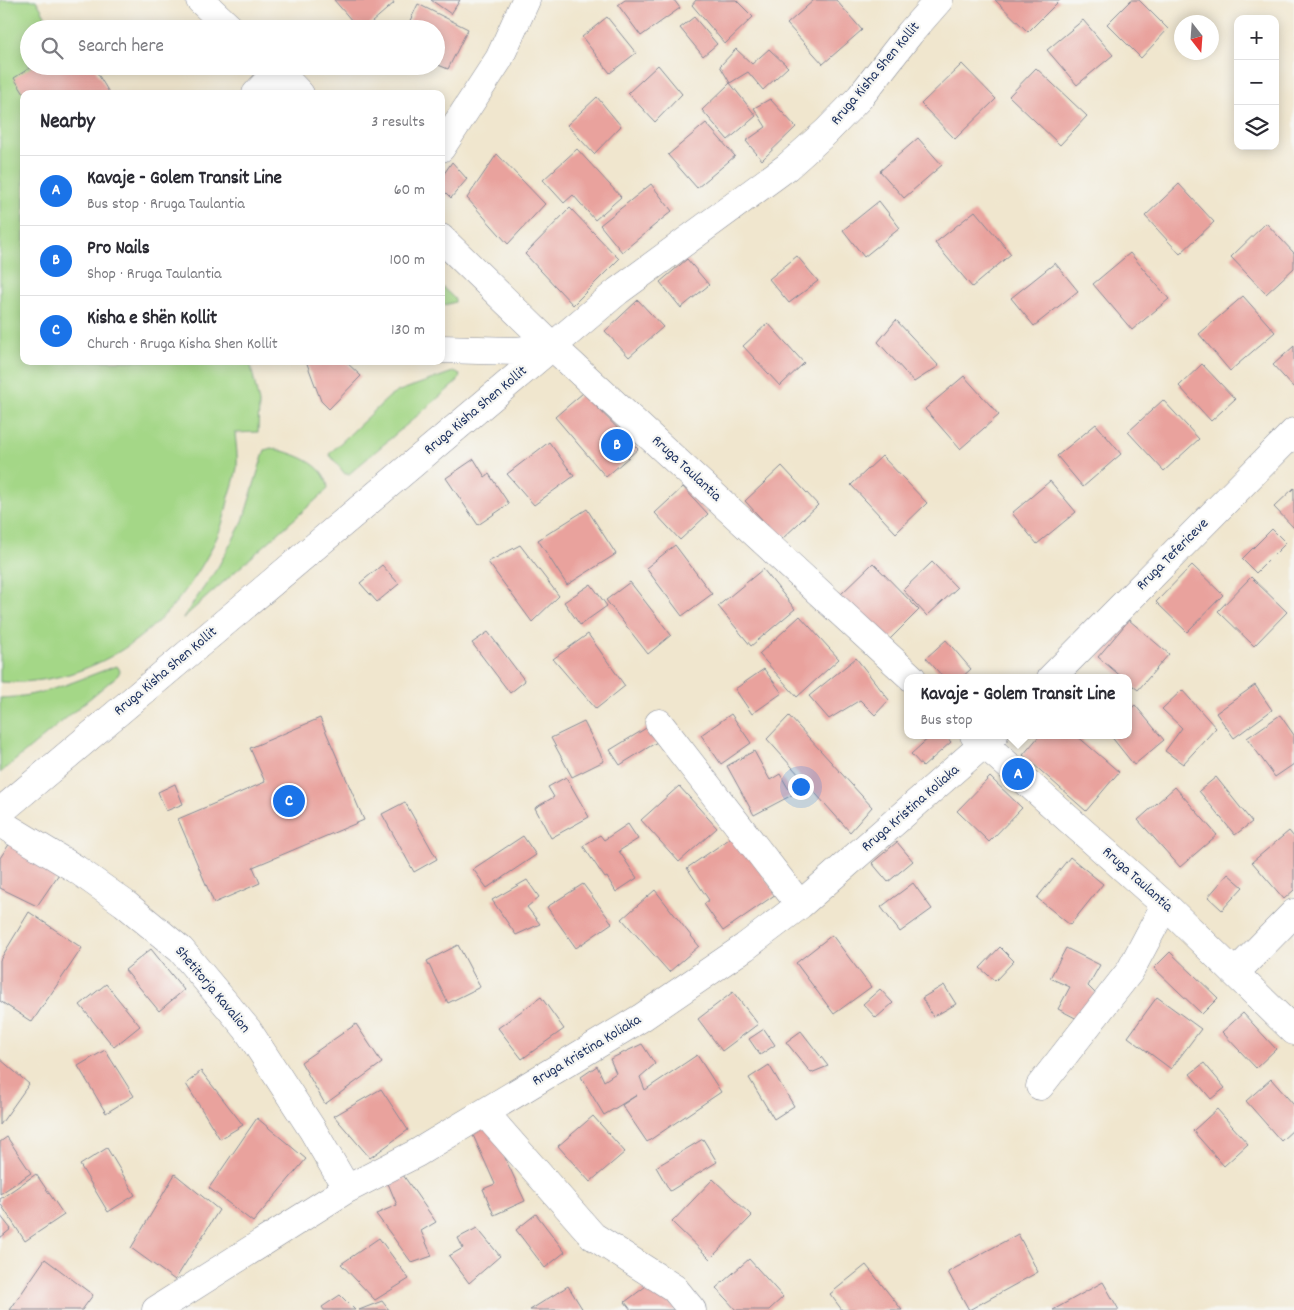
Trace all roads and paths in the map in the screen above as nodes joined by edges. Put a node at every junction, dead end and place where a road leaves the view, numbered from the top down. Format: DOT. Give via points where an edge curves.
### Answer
graph roads {
  1 [pos="200,0"];
  2 [pos="526,0"];
  3 [pos="939,0"];
  4 [pos="222,20"];
  5 [pos="270,75"];
  6 [pos="282,75"];
  7 [pos="259,90"];
  8 [pos="296,90"];
  9 [pos="445,142"];
  10 [pos="445,242"];
  11 [pos="553,347"];
  12 [pos="445,349"];
  13 [pos="1294,432"];
  14 [pos="908,674"];
  15 [pos="1055,674"];
  16 [pos="659,723"];
  17 [pos="984,739"];
  18 [pos="0,812"];
  19 [pos="0,823"];
  20 [pos="800,905"];
  21 [pos="1165,905"];
  22 [pos="1294,913"];
  23 [pos="1235,973"];
  24 [pos="1294,1031"];
  25 [pos="1040,1086"];
  26 [pos="485,1113"];
  27 [pos="347,1190"];
  28 [pos="156,1310"];
  29 [pos="692,1310"];
  1 -- 4 [label="street"];
  2 -- 9 [label="street" via="499,59"];
  3 -- 11 [label="street, Rruga Kisha Shen Kollit" via="860,97 826,132 787,167 618,291"];
  5 -- 7 [label="street"];
  6 -- 8 [label="street"];
  10 -- 11 [label="street, Rruga Taulantia"];
  11 -- 12 [label="street" via="516,351"];
  11 -- 14 [label="street, Rruga Taulantia"];
  11 -- 18 [label="street, Rruga Kisha Shen Kollit"];
  13 -- 15 [label="street, Rruga Tefericeve"];
  16 -- 20 [label="street"];
  17 -- 20 [label="street, Rruga Kristina Koliaka"];
  17 -- 21 [label="street, Rruga Taulantia"];
  19 -- 27 [label="street, Shetitorja Kavalion" via="76,869 181,950 247,1029"];
  20 -- 26 [label="street, Rruga Kristina Koliaka" via="641,1018"];
  21 -- 23 [label="street, Rruga Taulantia"];
  21 -- 25 [label="street" via="1130,971"];
  22 -- 23 [label="street"];
  23 -- 24 [label="street, Rruga Taulantia"];
  26 -- 27 [label="street, Rruga Kristina Koliaka"];
  26 -- 29 [label="street" via="593,1236 674,1288"];
  27 -- 28 [label="street, Rruga Kristina Koliaka"];
}
